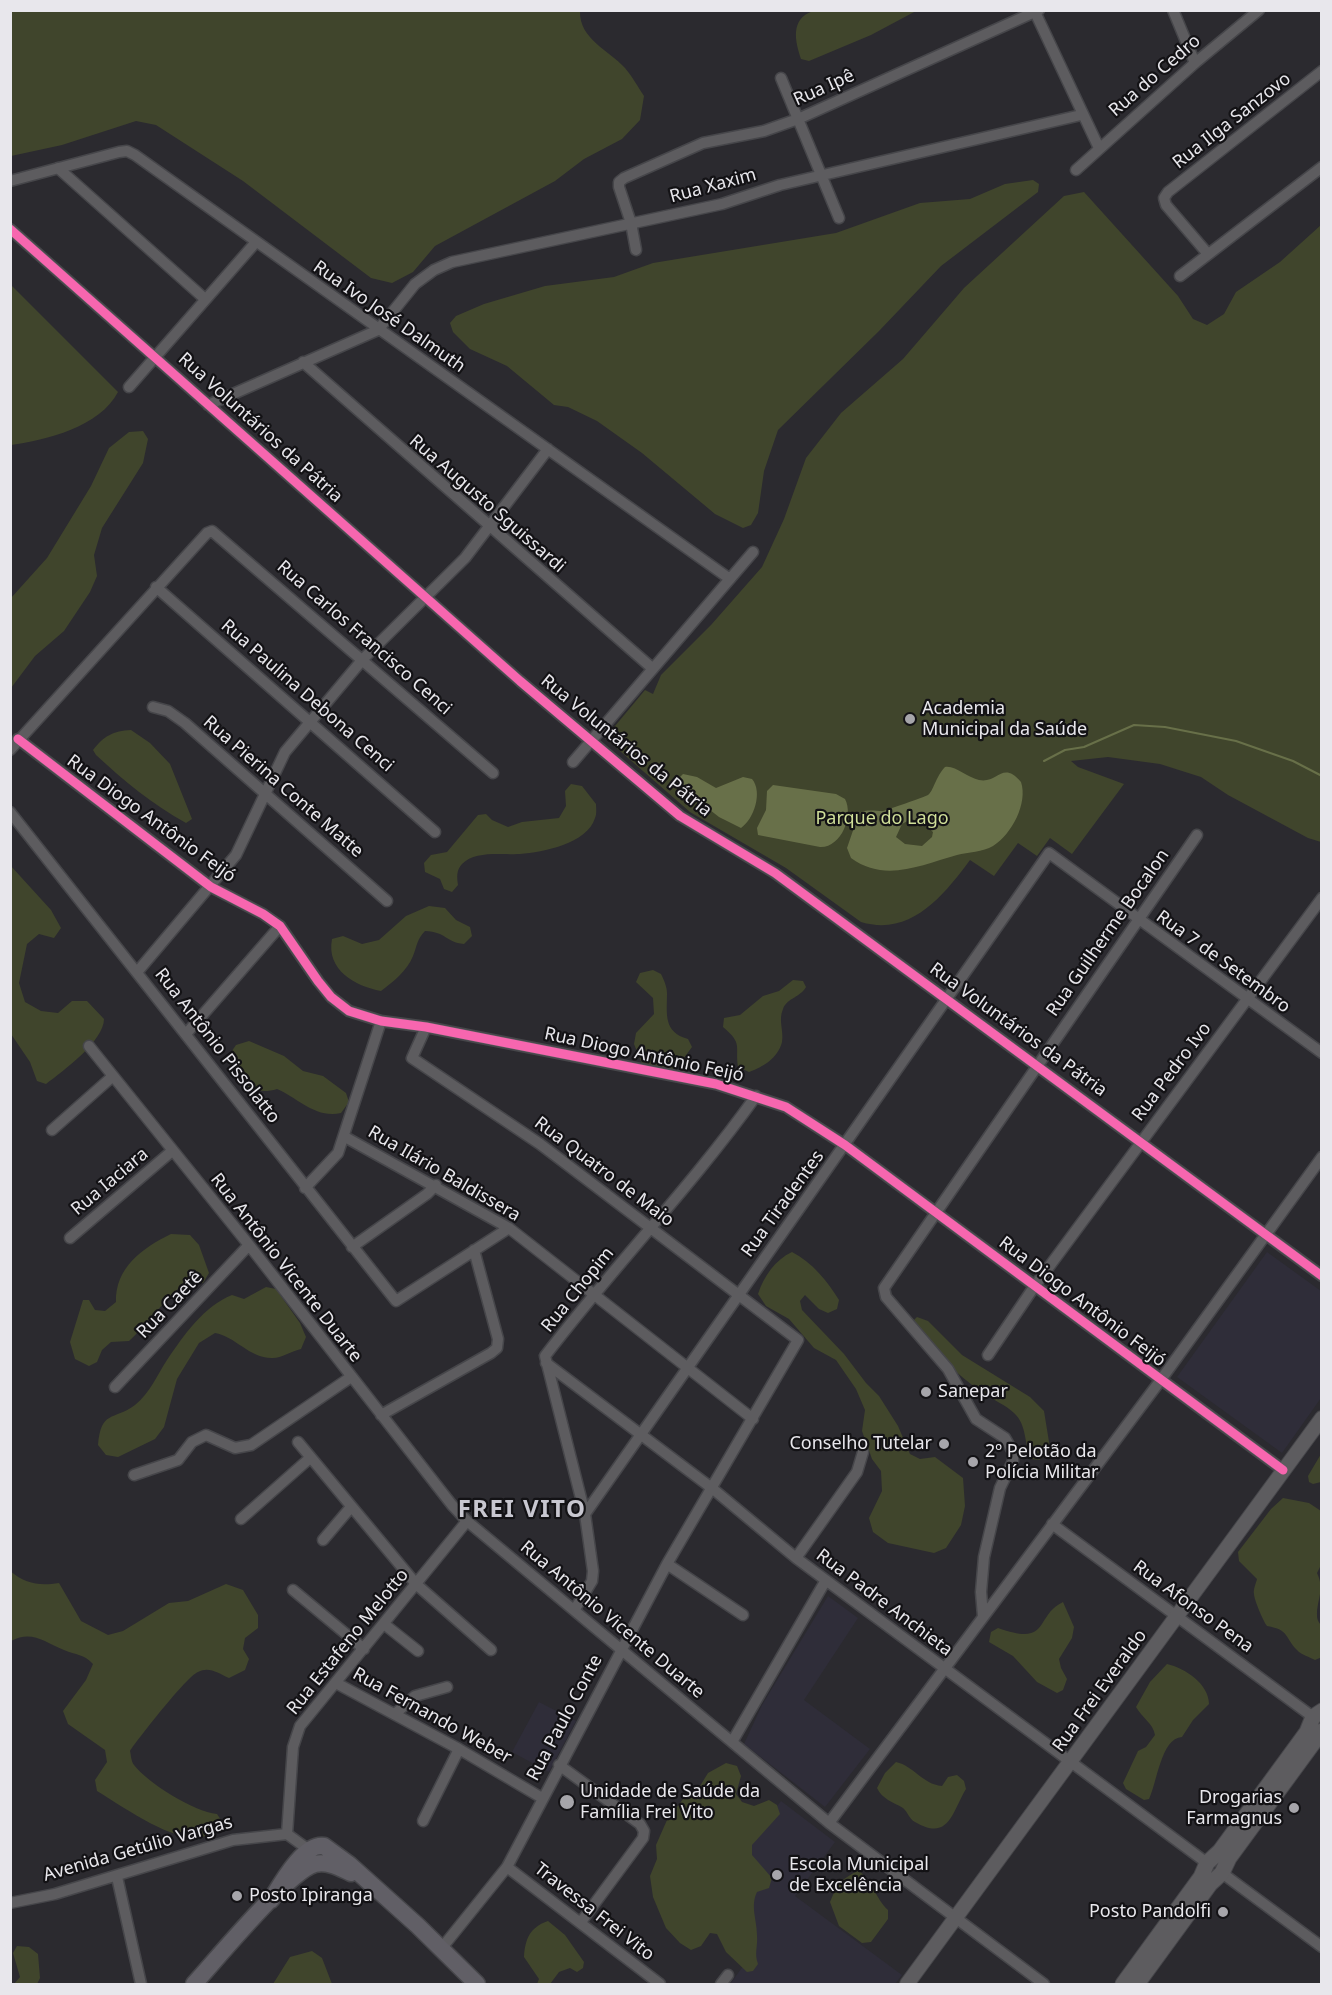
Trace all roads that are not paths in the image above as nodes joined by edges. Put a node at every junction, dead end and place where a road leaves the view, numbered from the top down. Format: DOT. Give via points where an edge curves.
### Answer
graph roads {
  1 [pos="1173,10"];
  2 [pos="1259,10"];
  3 [pos="1037,11"];
  4 [pos="1195,63"];
  5 [pos="1322,71"];
  6 [pos="781,78"];
  7 [pos="1081,115"];
  8 [pos="798,119"];
  9 [pos="1099,148"];
  10 [pos="43,160"];
  11 [pos="1322,166"];
  12 [pos="58,168"];
  13 [pos="1076,170"];
  14 [pos="46,172"];
  15 [pos="822,176"];
  16 [pos="10,181"];
  17 [pos="839,218"];
  18 [pos="631,223"];
  19 [pos="10,229"];
  20 [pos="256,242"];
  21 [pos="636,250"];
  22 [pos="1208,254"];
  23 [pos="1180,276"];
  24 [pos="206,299"];
  25 [pos="378,330"];
  26 [pos="156,356"];
  27 [pos="303,362"];
  28 [pos="129,387"];
  29 [pos="208,405"];
  30 [pos="548,449"];
  31 [pos="489,529"];
  32 [pos="753,552"];
  33 [pos="730,579"];
  34 [pos="156,587"];
  35 [pos="427,597"];
  36 [pos="363,659"];
  37 [pos="651,668"];
  38 [pos="153,707"];
  39 [pos="311,722"];
  40 [pos="18,739"];
  41 [pos="591,740"];
  42 [pos="10,750"];
  43 [pos="573,762"];
  44 [pos="493,772"];
  45 [pos="266,793"];
  46 [pos="10,812"];
  47 [pos="435,832"];
  48 [pos="1197,835"];
  49 [pos="1049,853"];
  50 [pos="211,887"];
  51 [pos="1322,898"];
  52 [pos="387,901"];
  53 [pos="1138,921"];
  54 [pos="280,926"];
  55 [pos="138,971"];
  56 [pos="1246,999"];
  57 [pos="948,1000"];
  58 [pos="381,1021"];
  59 [pos="426,1027"];
  60 [pos="186,1034"];
  61 [pos="90,1046"];
  62 [pos="1322,1053"];
  63 [pos="1036,1064"];
  64 [pos="113,1076"];
  65 [pos="756,1096"];
  66 [pos="52,1130"];
  67 [pos="345,1137"];
  68 [pos="1141,1141"];
  69 [pos="845,1145"];
  70 [pos="172,1151"];
  71 [pos="1322,1156"];
  72 [pos="436,1185"];
  73 [pos="305,1188"];
  74 [pos="936,1213"];
  75 [pos="509,1227"];
  76 [pos="652,1228"];
  77 [pos="1264,1234"];
  78 [pos="69,1238"];
  79 [pos="249,1245"];
  80 [pos="352,1246"];
  81 [pos="474,1250"];
  82 [pos="1322,1276"];
  83 [pos="1034,1287"];
  84 [pos="740,1293"];
  85 [pos="592,1294"];
  86 [pos="798,1340"];
  87 [pos="988,1355"];
  88 [pos="546,1363"];
  89 [pos="687,1368"];
  90 [pos="351,1377"];
  91 [pos="1160,1381"];
  92 [pos="115,1387"];
  93 [pos="381,1415"];
  94 [pos="1322,1418"];
  95 [pos="753,1419"];
  96 [pos="640,1435"];
  97 [pos="298,1442"];
  98 [pos="863,1452"];
  99 [pos="310,1458"];
  100 [pos="1283,1470"];
  101 [pos="134,1475"];
  102 [pos="713,1489"];
  103 [pos="351,1506"];
  104 [pos="585,1514"];
  105 [pos="241,1519"];
  106 [pos="467,1521"];
  107 [pos="1052,1524"];
  108 [pos="323,1539"];
  109 [pos="796,1558"];
  110 [pos="667,1564"];
  111 [pos="826,1580"];
  112 [pos="416,1584"];
  113 [pos="293,1590"];
  114 [pos="575,1609"];
  115 [pos="743,1615"];
  116 [pos="983,1616"];
  117 [pos="1177,1616"];
  118 [pos="384,1624"];
  119 [pos="621,1648"];
  120 [pos="364,1649"];
  121 [pos="491,1650"];
  122 [pos="418,1652"];
  123 [pos="944,1669"];
  124 [pos="336,1683"];
  125 [pos="447,1687"];
  126 [pos="395,1714"];
  127 [pos="1319,1720"];
  128 [pos="732,1742"];
  129 [pos="459,1749"];
  130 [pos="1070,1762"];
  131 [pos="559,1765"];
  132 [pos="542,1798"];
  133 [pos="423,1821"];
  134 [pos="829,1823"];
  135 [pos="287,1834"];
  136 [pos="318,1857"];
  137 [pos="507,1867"];
  138 [pos="1214,1868"];
  139 [pos="117,1876"];
  140 [pos="10,1903"];
  141 [pos="956,1918"];
  142 [pos="581,1922"];
  143 [pos="1322,1947"];
  144 [pos="441,1948"];
  145 [pos="141,1984"];
  146 [pos="194,1984"];
  147 [pos="477,1984"];
  148 [pos="660,1984"];
  149 [pos="907,1984"];
  150 [pos="1044,1984"];
  151 [pos="1124,1984"];
  152 [pos="1137,1984"];
  1 -- 4 [label="street"];
  2 -- 4 [label="street, Rua do Cedro"];
  3 -- 7 [label="street"];
  3 -- 8 [label="street, Rua Ipê"];
  4 -- 9 [label="street, Rua do Cedro"];
  5 -- 22 [label="street, Rua Ilga Sanzovo" via="1164,198"];
  6 -- 8 [label="street"];
  7 -- 9 [label="street"];
  7 -- 15 [label="street, Rua Xaxim"];
  8 -- 15 [label="street"];
  8 -- 18 [label="street, Rua Ipê" via="702,143 619,182"];
  9 -- 13 [label="street, Rua do Cedro"];
  10 -- 14 [label="street"];
  11 -- 22 [label="street"];
  12 -- 14 [label="street, Rua Ivo José Dalmuth"];
  12 -- 20 [label="street, Rua Ivo José Dalmuth" via="127,152"];
  12 -- 24 [label="street"];
  14 -- 16 [label="street, Rua Ivo José Dalmuth"];
  15 -- 17 [label="street"];
  15 -- 18 [label="street, Rua Xaxim" via="722,204"];
  18 -- 21 [label="street"];
  18 -- 25 [label="street, Rua Xaxim" via="452,262 415,284"];
  19 -- 26 [label="street, Rua Voluntários da Pátria"];
  20 -- 24 [label="street"];
  20 -- 25 [label="street, Rua Ivo José Dalmuth"];
  22 -- 23 [label="street"];
  24 -- 26 [label="street"];
  25 -- 27 [label="street"];
  25 -- 30 [label="street, Rua Ivo José Dalmuth"];
  26 -- 28 [label="street"];
  26 -- 29 [label="street, Rua Voluntários da Pátria"];
  27 -- 29 [label="street"];
  27 -- 31 [label="street, Rua Augusto Sguissardi"];
  29 -- 35 [label="street, Rua Voluntários da Pátria"];
  30 -- 31 [label="street"];
  30 -- 33 [label="street, Rua Ivo José Dalmuth"];
  31 -- 35 [label="street"];
  31 -- 37 [label="street, Rua Augusto Sguissardi"];
  32 -- 33 [label="street"];
  33 -- 37 [label="street"];
  34 -- 36 [label="street, Rua Carlos Francisco Cenci" via="212,531"];
  34 -- 39 [label="street, Rua Paulina Debona Cenci"];
  34 -- 40 [label="street"];
  35 -- 36 [label="street"];
  35 -- 41 [label="street, Rua Voluntários da Pátria"];
  36 -- 39 [label="street"];
  36 -- 44 [label="street, Rua Carlos Francisco Cenci"];
  37 -- 41 [label="street"];
  38 -- 45 [label="street, Rua Pierina Conte Matte" via="168,711 185,723"];
  39 -- 45 [label="street" via="285,752"];
  39 -- 47 [label="street, Rua Paulina Debona Cenci"];
  40 -- 42 [label="street"];
  40 -- 50 [label="street, Rua Diogo Antônio Feijó"];
  41 -- 43 [label="street"];
  41 -- 57 [label="street, Rua Voluntários da Pátria" via="680,816 775,873"];
  45 -- 50 [label="street" via="236,855"];
  45 -- 52 [label="street, Rua Pierina Conte Matte"];
  46 -- 55 [label="street, Rua Antônio Pissolatto"];
  48 -- 53 [label="street, Rua Guilherme Bocalon"];
  49 -- 53 [label="street, Rua 7 de Setembro"];
  49 -- 57 [label="street, Rua Tiradentes"];
  50 -- 54 [label="street, Rua Diogo Antônio Feijó"];
  50 -- 55 [label="street"];
  51 -- 56 [label="street, Rua Pedro Ivo"];
  53 -- 56 [label="street, Rua 7 de Setembro"];
  53 -- 63 [label="street, Rua Guilherme Bocalon"];
  54 -- 58 [label="street, Rua Diogo Antônio Feijó" via="331,997 350,1011"];
  54 -- 60 [label="street"];
  55 -- 60 [label="street, Rua Antônio Pissolatto"];
  56 -- 62 [label="street, Rua 7 de Setembro"];
  56 -- 68 [label="street, Rua Pedro Ivo"];
  57 -- 63 [label="street, Rua Voluntários da Pátria"];
  57 -- 69 [label="street, Rua Tiradentes"];
  58 -- 59 [label="street, Rua Diogo Antônio Feijó"];
  58 -- 67 [label="street"];
  59 -- 65 [label="street, Rua Diogo Antônio Feijó" via="716,1084"];
  59 -- 76 [label="street, Rua Quatro de Maio" via="412,1058 540,1144"];
  60 -- 73 [label="street, Rua Antônio Pissolatto"];
  61 -- 64 [label="street, Rua Antônio Vicente Duarte"];
  63 -- 68 [label="street, Rua Voluntários da Pátria"];
  63 -- 74 [label="street, Rua Guilherme Bocalon"];
  64 -- 66 [label="street"];
  64 -- 70 [label="street, Rua Antônio Vicente Duarte"];
  65 -- 69 [label="street, Rua Diogo Antônio Feijó" via="786,1107"];
  65 -- 76 [label="street, Rua Chopim"];
  67 -- 72 [label="street, Rua Ilário Baldissera"];
  67 -- 73 [label="street" via="326,1169"];
  68 -- 77 [label="street, Rua Voluntários da Pátria"];
  68 -- 83 [label="street, Rua Pedro Ivo"];
  69 -- 74 [label="street, Rua Diogo Antônio Feijó"];
  69 -- 84 [label="street, Rua Tiradentes"];
  70 -- 78 [label="street, Rua Iaciara"];
  70 -- 79 [label="street, Rua Antônio Vicente Duarte"];
  71 -- 77 [label="street"];
  72 -- 75 [label="street, Rua Ilário Baldissera"];
  72 -- 80 [label="street"];
  73 -- 80 [label="street, Rua Antônio Pissolatto"];
  74 -- 83 [label="street, Rua Diogo Antônio Feijó"];
  74 -- 116 [label="street, Rua Guilherme Bocalon" via="884,1288 886,1297 948,1369 976,1419 1005,1438 1013,1452 1013,1461 999,1488 984,1557"];
  75 -- 81 [label="street"];
  75 -- 85 [label="street, Rua Ilário Baldissera"];
  76 -- 84 [label="street, Rua Quatro de Maio"];
  76 -- 85 [label="street, Rua Chopim"];
  77 -- 82 [label="street, Rua Voluntários da Pátria"];
  77 -- 91 [label="street"];
  79 -- 90 [label="street, Rua Antônio Vicente Duarte"];
  79 -- 92 [label="street, Rua Caetê"];
  80 -- 81 [label="street, Rua Antônio Pissolatto" via="396,1301"];
  81 -- 93 [label="street" via="498,1339 497,1348"];
  83 -- 87 [label="street, Rua Pedro Ivo"];
  83 -- 91 [label="street, Rua Diogo Antônio Feijó"];
  84 -- 86 [label="street, Rua Quatro de Maio"];
  84 -- 89 [label="street, Rua Tiradentes"];
  85 -- 88 [label="street, Rua Chopim" via="545,1356"];
  85 -- 89 [label="street, Rua Ilário Baldissera"];
  86 -- 95 [label="street, Rua Paulo Conte"];
  88 -- 96 [label="street, Rua Padre Anchieta"];
  88 -- 104 [label="street"];
  89 -- 95 [label="street, Rua Ilário Baldissera"];
  89 -- 96 [label="street, Rua Tiradentes"];
  90 -- 93 [label="street, Rua Antônio Vicente Duarte"];
  90 -- 101 [label="street" via="251,1445 235,1448 206,1435 192,1442 178,1460"];
  91 -- 100 [label="street, Rua Diogo Antônio Feijó"];
  91 -- 107 [label="street"];
  93 -- 106 [label="street, Rua Antônio Vicente Duarte"];
  94 -- 100 [label="street, Rua Frei Everaldo"];
  95 -- 102 [label="street, Rua Paulo Conte"];
  96 -- 102 [label="street, Rua Padre Anchieta"];
  96 -- 104 [label="street, Rua Tiradentes"];
  97 -- 99 [label="street"];
  98 -- 109 [label="street" via="857,1472"];
  99 -- 103 [label="street"];
  99 -- 105 [label="street"];
  100 -- 117 [label="street, Rua Frei Everaldo"];
  102 -- 109 [label="street, Rua Padre Anchieta"];
  102 -- 110 [label="street, Rua Paulo Conte"];
  103 -- 108 [label="street"];
  103 -- 112 [label="street"];
  104 -- 114 [label="street" via="592,1581"];
  106 -- 112 [label="street, Rua Estafeno Melotto"];
  106 -- 114 [label="street, Rua Antônio Vicente Duarte"];
  107 -- 116 [label="street"];
  107 -- 117 [label="street, Rua Afonso Pena"];
  109 -- 111 [label="street, Rua Padre Anchieta"];
  110 -- 115 [label="street"];
  110 -- 119 [label="street, Rua Paulo Conte"];
  111 -- 123 [label="street, Rua Padre Anchieta"];
  111 -- 128 [label="street"];
  112 -- 118 [label="street, Rua Estafeno Melotto"];
  112 -- 121 [label="street"];
  113 -- 120 [label="street"];
  114 -- 119 [label="street, Rua Antônio Vicente Duarte"];
  116 -- 123 [label="street"];
  117 -- 127 [label="street, Rua Afonso Pena"];
  117 -- 130 [label="street, Rua Frei Everaldo"];
  118 -- 120 [label="street, Rua Estafeno Melotto"];
  118 -- 122 [label="street"];
  119 -- 128 [label="street, Rua Antônio Vicente Duarte"];
  119 -- 131 [label="street, Rua Paulo Conte"];
  120 -- 124 [label="street, Rua Estafeno Melotto"];
  123 -- 130 [label="street, Rua Padre Anchieta"];
  123 -- 134 [label="street"];
  124 -- 126 [label="street, Rua Fernando Weber"];
  124 -- 135 [label="street, Rua Estafeno Melotto" via="300,1726 293,1747"];
  125 -- 126 [label="street" via="415,1696"];
  126 -- 129 [label="street, Rua Fernando Weber"];
  127 -- 138 [label="main road"];
  128 -- 134 [label="street, Rua Antônio Vicente Duarte"];
  129 -- 132 [label="street, Rua Fernando Weber"];
  129 -- 133 [label="street"];
  130 -- 138 [label="street, Rua Padre Anchieta"];
  130 -- 141 [label="street, Rua Frei Everaldo"];
  131 -- 132 [label="street, Rua Paulo Conte"];
  131 -- 142 [label="street" via="640,1824 644,1831 643,1838"];
  132 -- 137 [label="street, Rua Paulo Conte"];
  134 -- 141 [label="street, Rua Antônio Vicente Duarte"];
  135 -- 136 [label="street"];
  135 -- 139 [label="street, Avenida Getúlio Vargas" via="233,1840"];
  136 -- 144 [label="main road" via="366,1880"];
  136 -- 146 [label="main road" via="271,1900"];
  137 -- 142 [label="street, Travessa Frei Vito"];
  137 -- 144 [label="street, Rua Paulo Conte"];
  138 -- 143 [label="street, Rua Padre Anchieta"];
  138 -- 151 [label="main road"];
  138 -- 152 [label="main road"];
  139 -- 140 [label="street, Avenida Getúlio Vargas"];
  139 -- 145 [label="street"];
  141 -- 149 [label="street, Rua Frei Everaldo"];
  141 -- 150 [label="street, Rua Antônio Vicente Duarte"];
  142 -- 148 [label="street, Travessa Frei Vito"];
  144 -- 147 [label="main road"];
}
